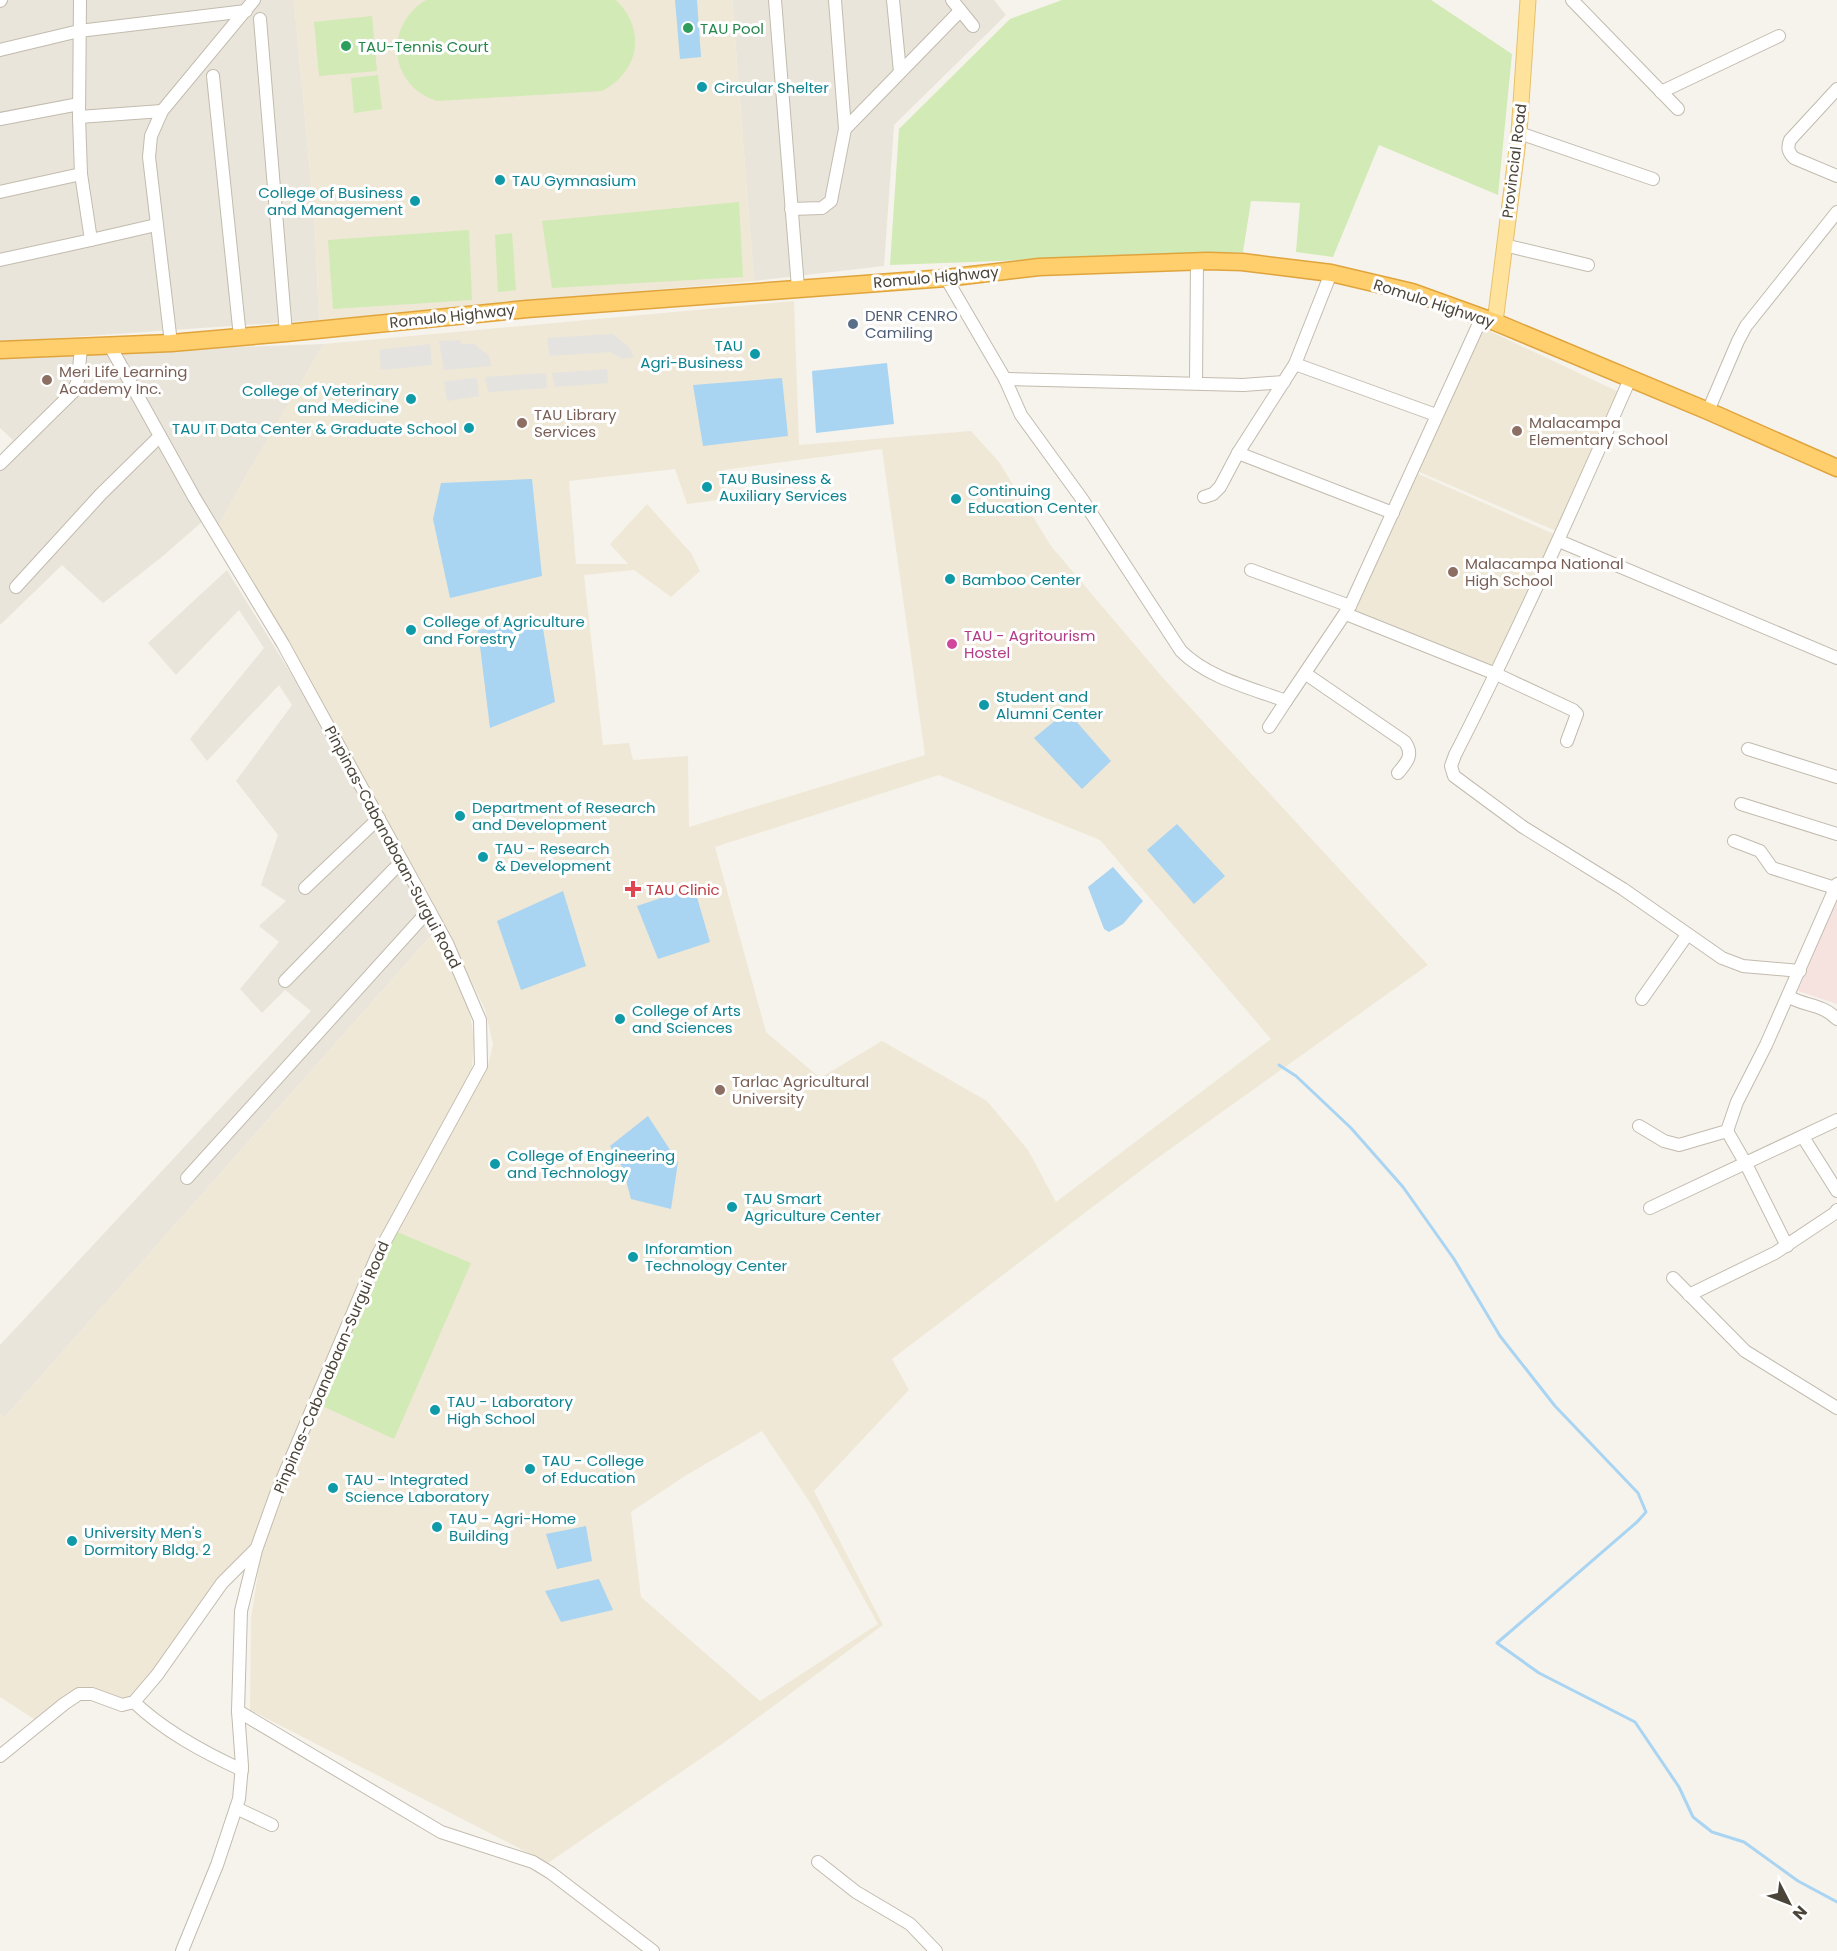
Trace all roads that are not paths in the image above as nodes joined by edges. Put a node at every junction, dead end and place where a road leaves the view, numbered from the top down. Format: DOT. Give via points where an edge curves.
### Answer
graph roads {
  1 [pos="80,0"];
  2 [pos="254,0"];
  3 [pos="775,0"];
  4 [pos="835,0"];
  5 [pos="893,0"];
  6 [pos="952,0"];
  7 [pos="1528,0"];
  8 [pos="1572,0"];
  9 [pos="246,11"];
  10 [pos="960,11"];
  11 [pos="260,19"];
  12 [pos="973,26"];
  13 [pos="79,31"];
  14 [pos="1779,36"];
  15 [pos="0,50"];
  16 [pos="900,72"];
  17 [pos="213,76"];
  18 [pos="1837,89"];
  19 [pos="1661,92"];
  20 [pos="1678,109"];
  21 [pos="79,110"];
  22 [pos="162,111"];
  23 [pos="0,119"];
  24 [pos="845,129"];
  25 [pos="1519,133"];
  26 [pos="81,174"];
  27 [pos="1837,176"];
  28 [pos="1653,179"];
  29 [pos="0,192"];
  30 [pos="792,209"];
  31 [pos="1837,212"];
  32 [pos="156,225"];
  33 [pos="91,240"];
  34 [pos="1504,245"];
  35 [pos="0,260"];
  36 [pos="1197,261"];
  37 [pos="1588,265"];
  38 [pos="1331,273"];
  39 [pos="946,278"];
  40 [pos="798,288"];
  41 [pos="1489,320"];
  42 [pos="286,333"];
  43 [pos="240,337"];
  44 [pos="171,343"];
  45 [pos="110,346"];
  46 [pos="81,347"];
  47 [pos="0,350"];
  48 [pos="1295,364"];
  49 [pos="1005,379"];
  50 [pos="1630,379"];
  51 [pos="1284,382"];
  52 [pos="1196,383"];
  53 [pos="1708,411"];
  54 [pos="1436,415"];
  55 [pos="160,436"];
  56 [pos="1238,453"];
  57 [pos="0,464"];
  58 [pos="1837,468"];
  59 [pos="1204,497"];
  60 [pos="1393,513"];
  61 [pos="1559,541"];
  62 [pos="1251,570"];
  63 [pos="16,586"];
  64 [pos="1348,610"];
  65 [pos="1837,658"];
  66 [pos="1306,674"];
  67 [pos="1496,674"];
  68 [pos="1286,701"];
  69 [pos="1269,727"];
  70 [pos="1567,741"];
  71 [pos="1748,749"];
  72 [pos="1398,773"];
  73 [pos="1837,777"];
  74 [pos="1741,804"];
  75 [pos="379,818"];
  76 [pos="1837,834"];
  77 [pos="1734,841"];
  78 [pos="402,861"];
  79 [pos="1836,886"];
  80 [pos="305,888"];
  81 [pos="429,910"];
  82 [pos="1687,935"];
  83 [pos="1800,971"];
  84 [pos="285,981"];
  85 [pos="1788,996"];
  86 [pos="1642,999"];
  87 [pos="1837,1019"];
  88 [pos="1837,1120"];
  89 [pos="1639,1126"];
  90 [pos="1727,1131"];
  91 [pos="1803,1137"];
  92 [pos="1746,1164"];
  93 [pos="187,1178"];
  94 [pos="1837,1191"];
  95 [pos="1650,1208"];
  96 [pos="1837,1209"];
  97 [pos="1787,1245"];
  98 [pos="1673,1278"];
  99 [pos="1689,1295"];
  100 [pos="1837,1408"];
  101 [pos="256,1550"];
  102 [pos="134,1702"];
  103 [pos="238,1711"];
  104 [pos="0,1756"];
  105 [pos="242,1770"];
  106 [pos="236,1808"];
  107 [pos="272,1826"];
  108 [pos="818,1862"];
  109 [pos="182,1951"];
  110 [pos="653,1951"];
  111 [pos="936,1951"];
  1 -- 13 [label="street"];
  2 -- 9 [label="street"];
  3 -- 30 [label="street"];
  4 -- 24 [label="street"];
  5 -- 16 [label="street"];
  6 -- 10 [label="street"];
  7 -- 25 [label="main road, Provincial Road"];
  8 -- 19 [label="street"];
  9 -- 13 [label="street"];
  9 -- 22 [label="street"];
  10 -- 12 [label="street"];
  10 -- 16 [label="street"];
  11 -- 42 [label="street"];
  13 -- 15 [label="street"];
  13 -- 21 [label="street"];
  14 -- 19 [label="street"];
  16 -- 24 [label="street"];
  17 -- 43 [label="street"];
  18 -- 27 [label="street" via="1790,140 1788,153"];
  19 -- 20 [label="street"];
  21 -- 22 [label="street"];
  21 -- 23 [label="street"];
  21 -- 26 [label="street"];
  22 -- 32 [label="street" via="151,136 149,157"];
  24 -- 30 [label="street" via="831,201 822,208"];
  25 -- 28 [label="street"];
  25 -- 34 [label="main road, Provincial Road"];
  26 -- 29 [label="street"];
  26 -- 33 [label="street"];
  30 -- 40 [label="street"];
  31 -- 53 [label="street" via="1746,326"];
  32 -- 33 [label="street"];
  32 -- 44 [label="street"];
  33 -- 35 [label="street"];
  34 -- 37 [label="street"];
  34 -- 41 [label="main road, Provincial Road"];
  36 -- 38 [label="highway, Romulo Highway" via="1242,262"];
  36 -- 39 [label="highway, Romulo Highway" via="1039,267"];
  36 -- 52 [label="street"];
  38 -- 41 [label="highway, Romulo Highway" via="1394,286"];
  38 -- 48 [label="street"];
  39 -- 40 [label="highway, Romulo Highway"];
  39 -- 49 [label="street"];
  40 -- 42 [label="highway, Romulo Highway" via="494,311"];
  41 -- 50 [label="highway, Romulo Highway"];
  41 -- 54 [label="street"];
  42 -- 43 [label="highway, Romulo Highway"];
  43 -- 44 [label="highway, Romulo Highway"];
  44 -- 45 [label="highway, Romulo Highway"];
  45 -- 46 [label="highway, Romulo Highway"];
  45 -- 55 [label="street, Pinpinas-Cabanabaan-Surgui Road"];
  46 -- 47 [label="highway, Romulo Highway"];
  46 -- 57 [label="street" via="73,392"];
  48 -- 51 [label="street"];
  48 -- 54 [label="street"];
  49 -- 52 [label="street"];
  49 -- 68 [label="street" via="1021,415 1082,499 1181,651 1210,672"];
  50 -- 53 [label="highway, Romulo Highway"];
  50 -- 61 [label="street"];
  51 -- 52 [label="street"];
  51 -- 56 [label="street"];
  53 -- 58 [label="highway, Romulo Highway"];
  54 -- 60 [label="street"];
  55 -- 63 [label="street"];
  55 -- 75 [label="street, Pinpinas-Cabanabaan-Surgui Road" via="283,644"];
  56 -- 59 [label="street" via="1220,487"];
  56 -- 60 [label="street"];
  60 -- 64 [label="street"];
  61 -- 65 [label="street"];
  61 -- 67 [label="street"];
  62 -- 64 [label="street"];
  64 -- 66 [label="street"];
  64 -- 67 [label="street"];
  66 -- 68 [label="street"];
  66 -- 72 [label="street" via="1405,742 1409,760"];
  67 -- 70 [label="street" via="1573,710 1577,714"];
  67 -- 82 [label="street" via="1455,755 1451,766 1454,776 1523,827 1623,889"];
  68 -- 69 [label="street"];
  71 -- 73 [label="street"];
  74 -- 76 [label="street"];
  75 -- 78 [label="street, Pinpinas-Cabanabaan-Surgui Road"];
  75 -- 80 [label="street"];
  77 -- 79 [label="street" via="1760,850 1772,868"];
  78 -- 81 [label="street, Pinpinas-Cabanabaan-Surgui Road"];
  78 -- 84 [label="street"];
  79 -- 83 [label="street"];
  81 -- 93 [label="street"];
  81 -- 101 [label="street, Pinpinas-Cabanabaan-Surgui Road" via="480,1020 481,1066 377,1256"];
  82 -- 83 [label="street" via="1722,958 1743,966"];
  82 -- 86 [label="street"];
  83 -- 85 [label="street"];
  85 -- 87 [label="street" via="1822,1007"];
  85 -- 90 [label="street"];
  88 -- 91 [label="street"];
  89 -- 90 [label="street" via="1679,1145"];
  90 -- 92 [label="street"];
  91 -- 92 [label="street"];
  91 -- 94 [label="street"];
  92 -- 95 [label="street"];
  92 -- 97 [label="street"];
  96 -- 97 [label="street"];
  97 -- 99 [label="street"];
  98 -- 99 [label="street"];
  99 -- 100 [label="street" via="1745,1351"];
  101 -- 102 [label="street" via="222,1583"];
  101 -- 103 [label="street, Pinpinas-Cabanabaan-Surgui Road" via="242,1611"];
  102 -- 104 [label="street" via="122,1705 92,1694 79,1694"];
  102 -- 105 [label="street" via="162,1726"];
  103 -- 105 [label="street, Pinpinas-Cabanabaan-Surgui Road"];
  103 -- 110 [label="street" via="441,1832 533,1862"];
  105 -- 106 [label="street, Pinpinas-Cabanabaan-Surgui Road"];
  106 -- 107 [label="street"];
  106 -- 109 [label="street, Pinpinas-Cabanabaan-Surgui Road"];
  108 -- 111 [label="street" via="856,1892 910,1924"];
}
